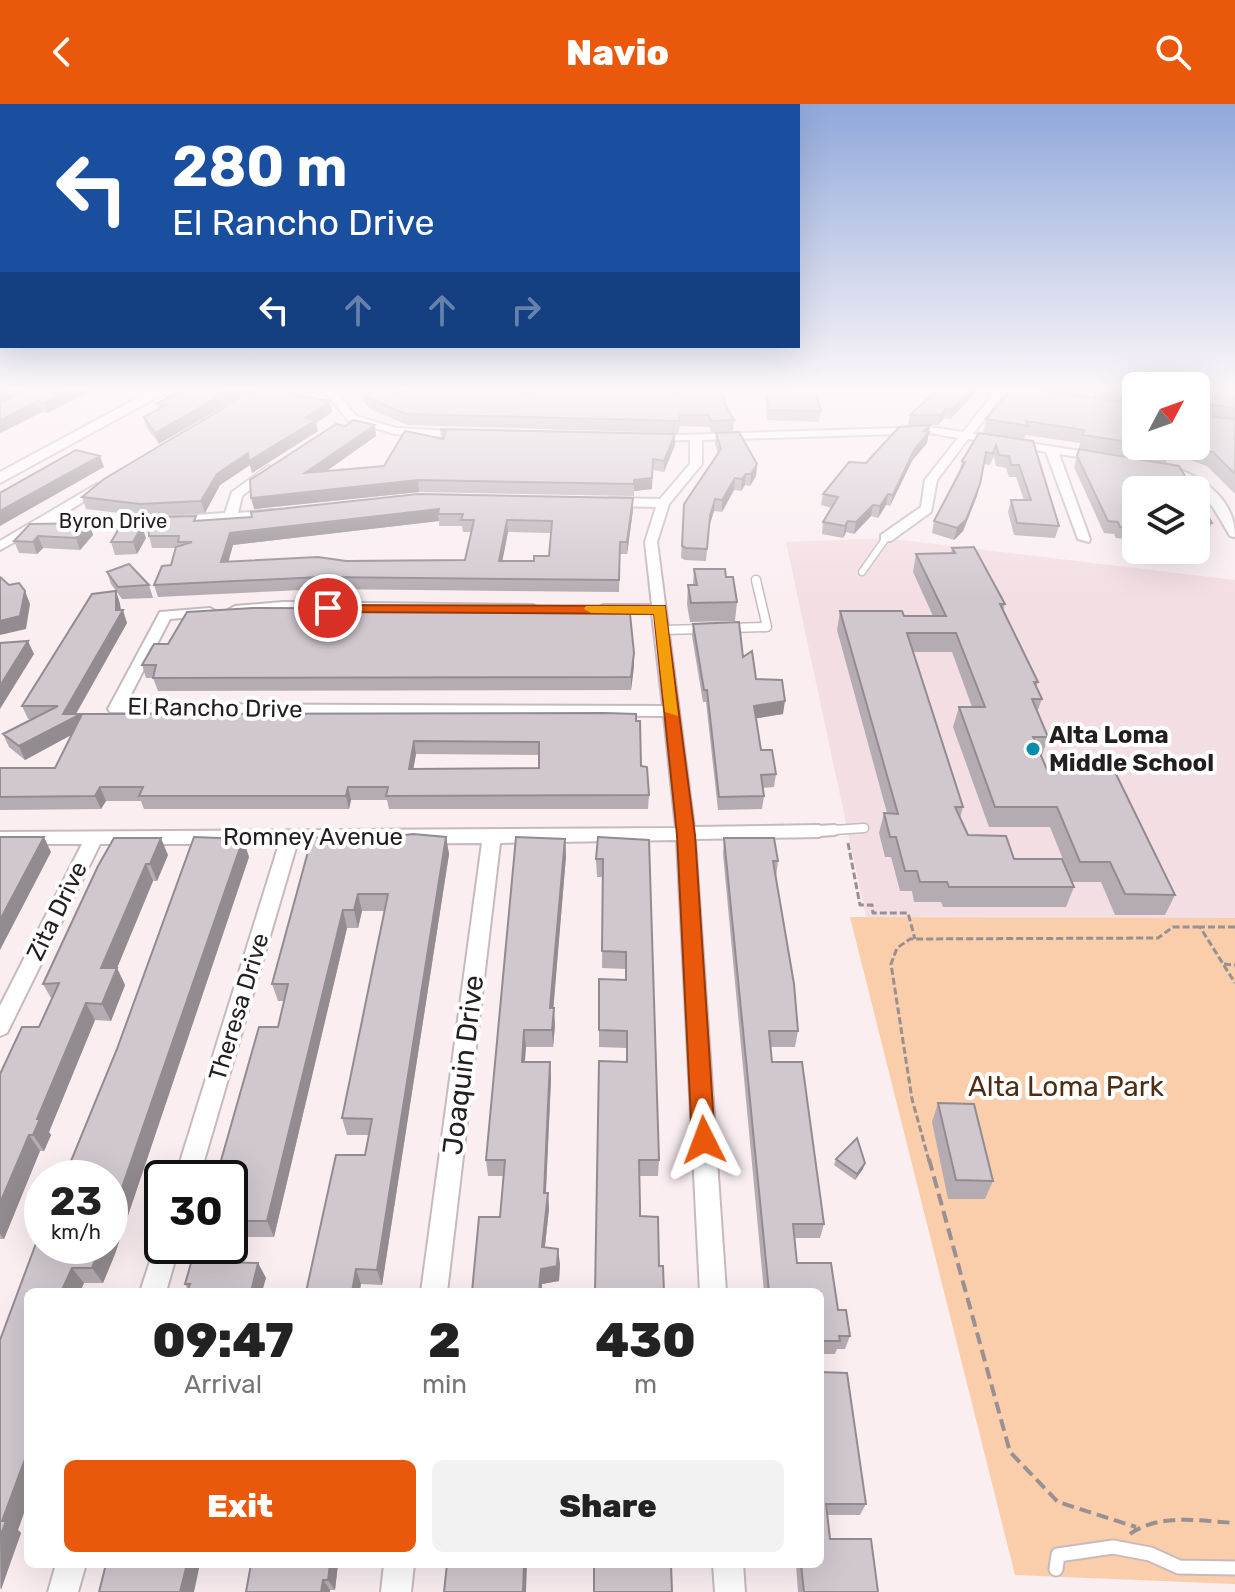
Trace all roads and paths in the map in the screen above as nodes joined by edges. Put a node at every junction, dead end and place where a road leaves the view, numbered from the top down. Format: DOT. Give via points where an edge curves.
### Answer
graph roads {
  1 [pos="38,457"];
  2 [pos="696,457"];
  3 [pos="947,457"];
  4 [pos="1054,457"];
  5 [pos="1099,457"];
  6 [pos="1114,460"];
  7 [pos="281,461"];
  8 [pos="1145,465"];
  9 [pos="0,478"];
  10 [pos="109,482"];
  11 [pos="602,502"];
  12 [pos="663,503"];
  13 [pos="1228,506"];
  14 [pos="293,512"];
  15 [pos="230,519"];
  16 [pos="42,521"];
  17 [pos="1235,533"];
  18 [pos="886,538"];
  19 [pos="1084,539"];
  20 [pos="0,546"];
  21 [pos="862,572"];
  22 [pos="756,580"];
  23 [pos="549,609"];
  24 [pos="581,609"];
  25 [pos="660,609"];
  26 [pos="663,630"];
  27 [pos="672,711"];
  28 [pos="864,828"];
  29 [pos="819,831"];
  30 [pos="686,835"];
  31 [pos="290,836"];
  32 [pos="492,837"];
  33 [pos="0,838"];
  34 [pos="94,838"];
  35 [pos="1200,927"];
  36 [pos="1235,927"];
  37 [pos="915,939"];
  38 [pos="1224,964"];
  39 [pos="1235,965"];
  40 [pos="1235,983"];
  41 [pos="0,1027"];
  42 [pos="192,1160"];
  43 [pos="162,1264"];
  44 [pos="154,1288"];
  45 [pos="435,1288"];
  46 [pos="713,1288"];
  47 [pos="1235,1523"];
  48 [pos="1136,1527"];
  49 [pos="1117,1547"];
  50 [pos="70,1568"];
  51 [pos="399,1568"];
  52 [pos="728,1568"];
  53 [pos="1235,1568"];
  54 [pos="1056,1569"];
  55 [pos="63,1592"];
  56 [pos="396,1592"];
  57 [pos="730,1592"];
  1 -- 9 [label="main road"];
  2 -- 12 [label="street"];
  3 -- 18 [label="street" via="931,480 927,509"];
  4 -- 19 [label="street"];
  5 -- 6 [label="street"];
  7 -- 15 [label="street" via="236,495"];
  8 -- 13 [label="street" via="1193,476"];
  10 -- 16 [label="street"];
  11 -- 12 [label="street"];
  12 -- 25 [label="street" via="651,542"];
  13 -- 17 [label="street"];
  14 -- 15 [label="street, Byron Drive"];
  15 -- 16 [label="street, Byron Drive"];
  16 -- 20 [label="street"];
  18 -- 21 [label="lane"];
  22 -- 26 [label="lane" via="767,627"];
  23 -- 27 [label="street, El Rancho Drive" via="283,606 165,615 116,709"];
  24 -- 25 [label="street"];
  25 -- 26 [label="street"];
  26 -- 27 [label="street"];
  27 -- 30 [label="street"];
  28 -- 29 [label="lane"];
  29 -- 30 [label="street, Romney Avenue"];
  29 -- 37 [label="path" via="821,842 848,843 860,905 872,905 873,913 908,913"];
  30 -- 32 [label="street, Romney Avenue"];
  30 -- 46 [label="street"];
  31 -- 32 [label="street, Romney Avenue"];
  31 -- 34 [label="street, Romney Avenue"];
  31 -- 42 [label="street, Theresa Drive"];
  32 -- 45 [label="street, Joaquin Drive"];
  33 -- 34 [label="street, Romney Avenue"];
  34 -- 41 [label="street, Zita Drive"];
  35 -- 36 [label="path"];
  35 -- 37 [label="path" via="1173,927 1158,938"];
  35 -- 38 [label="path"];
  37 -- 48 [label="path" via="897,948 891,964 912,1099 1010,1452 1058,1502"];
  38 -- 39 [label="path"];
  38 -- 40 [label="path"];
  43 -- 44 [label="street"];
  47 -- 48 [label="path" via="1174,1521"];
  48 -- 49 [label="path"];
  49 -- 53 [label="lane" via="1179,1567"];
  49 -- 54 [label="lane" via="1058,1555"];
  50 -- 55 [label="street"];
  51 -- 56 [label="street"];
  52 -- 57 [label="street"];
}
